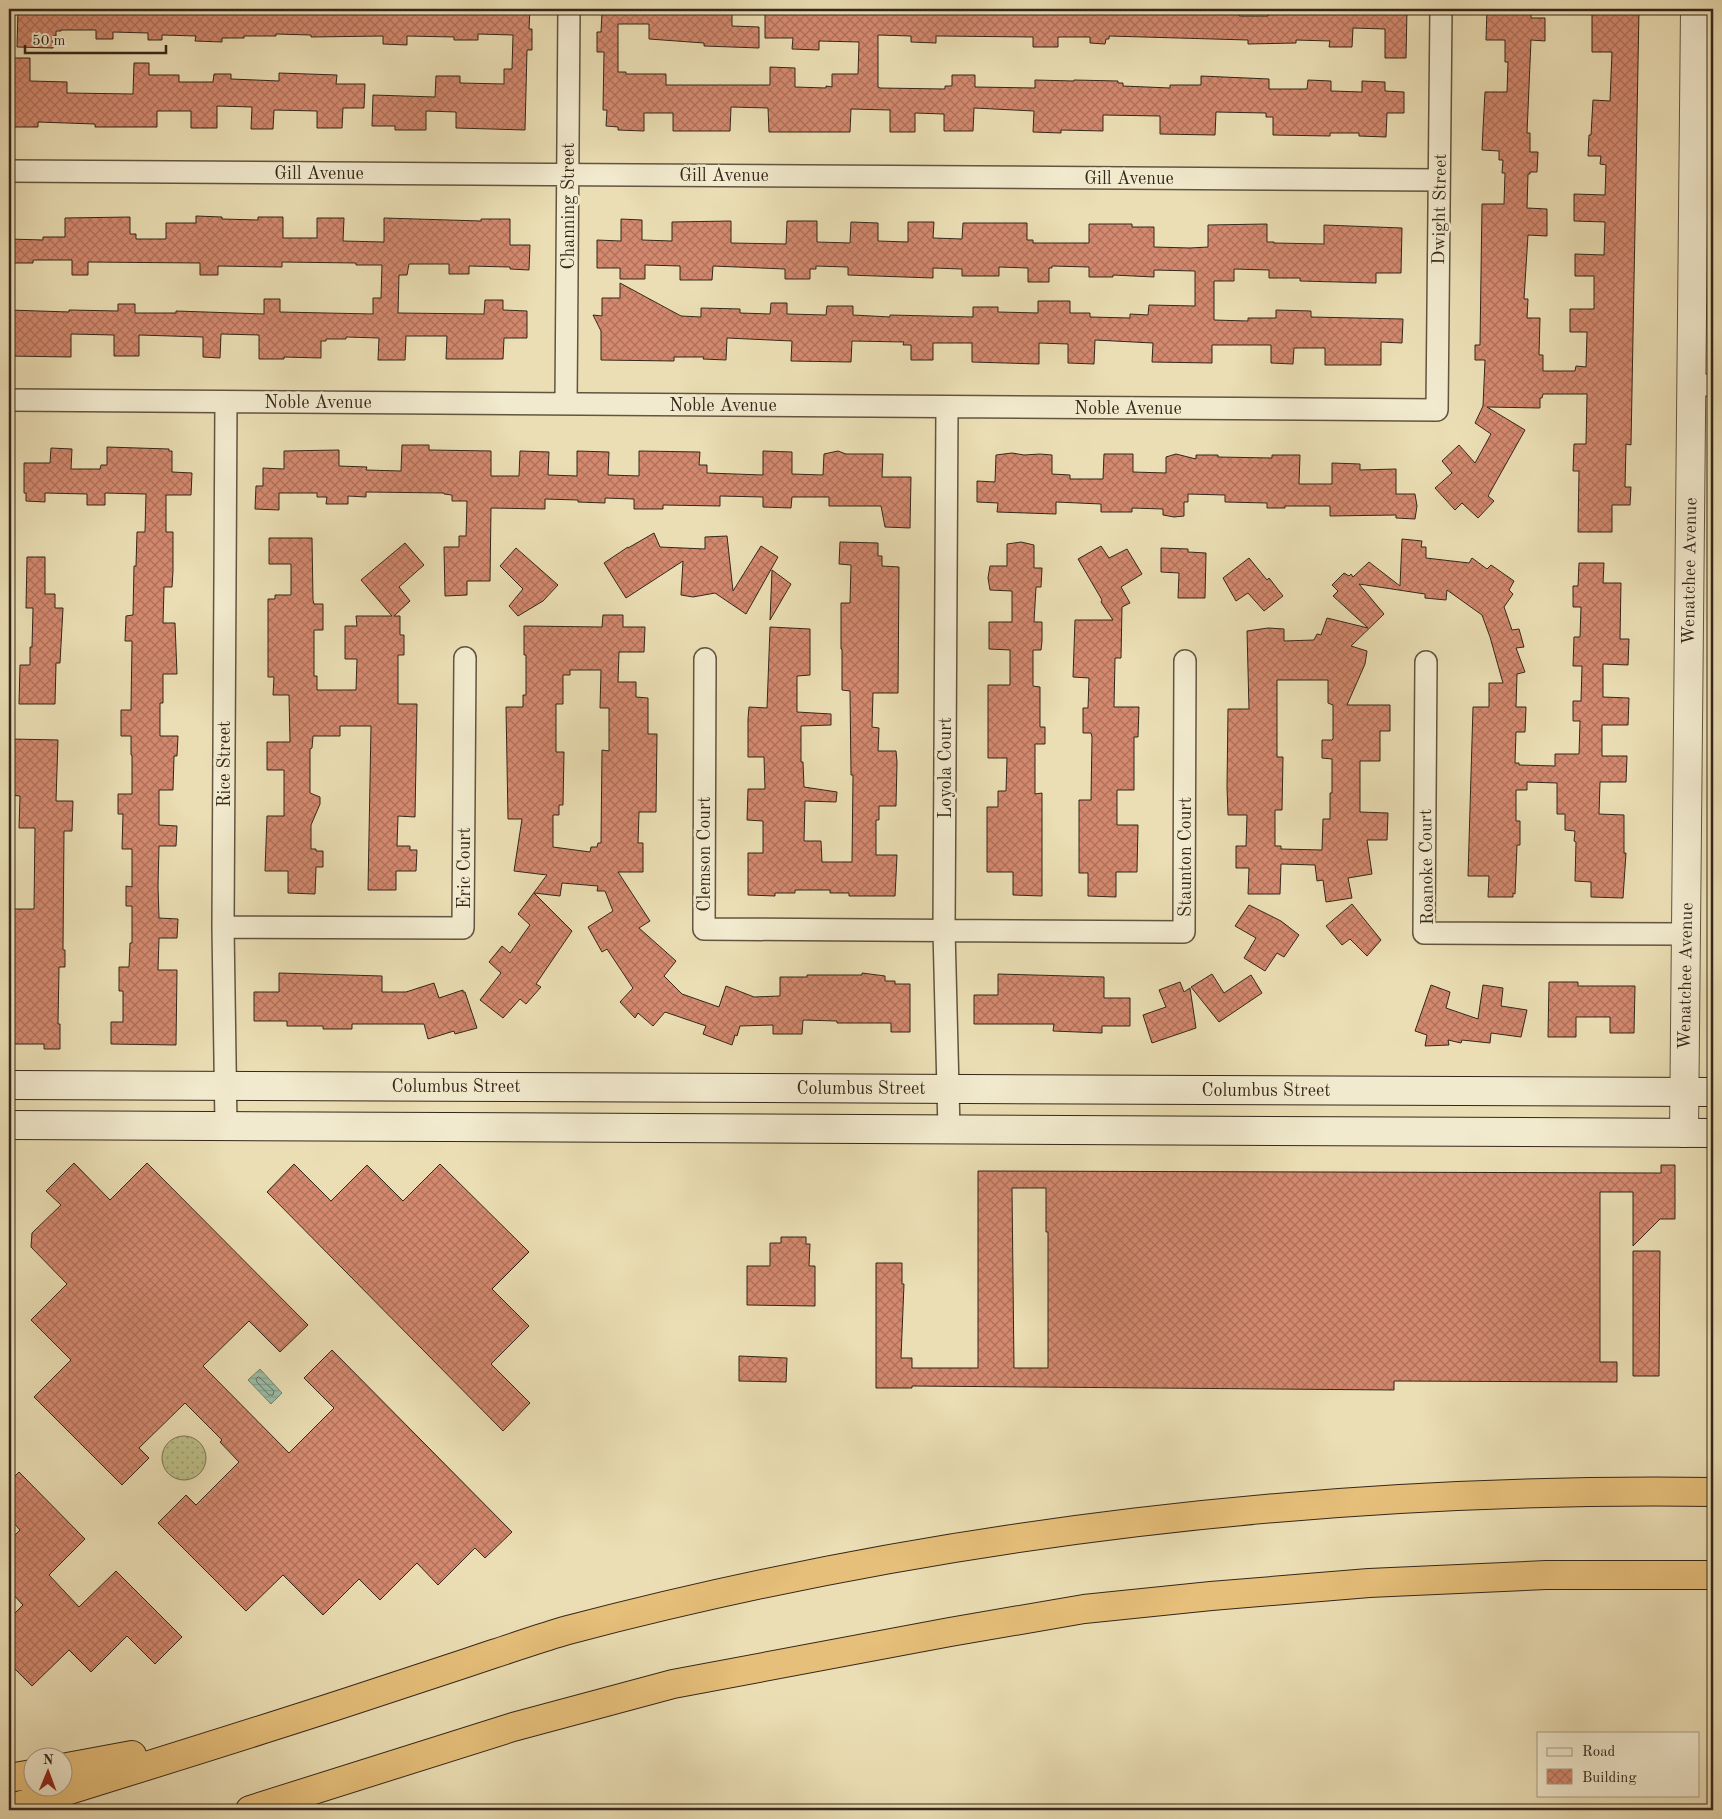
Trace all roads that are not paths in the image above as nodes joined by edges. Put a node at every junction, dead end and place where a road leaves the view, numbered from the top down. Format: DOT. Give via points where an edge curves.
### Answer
graph roads {
  1 [pos="569,9"];
  2 [pos="1441,9"];
  3 [pos="1696,9"];
  4 [pos="9,171"];
  5 [pos="568,174"];
  6 [pos="1439,180"];
  7 [pos="1702,385"];
  8 [pos="9,400"];
  9 [pos="226,402"];
  10 [pos="566,404"];
  11 [pos="947,407"];
  12 [pos="1437,410"];
  13 [pos="465,658"];
  14 [pos="705,659"];
  15 [pos="1185,661"];
  16 [pos="1426,662"];
  17 [pos="223,927"];
  18 [pos="944,930"];
  19 [pos="1685,934"];
  20 [pos="225,1084"];
  21 [pos="9,1085"];
  22 [pos="948,1089"];
  23 [pos="1684,1092"];
  24 [pos="1713,1092"];
  25 [pos="226,1125"];
  26 [pos="9,1126"];
  27 [pos="949,1130"];
  28 [pos="1684,1133"];
  29 [pos="1713,1133"];
  30 [pos="1713,1492"];
  31 [pos="1713,1575"];
  32 [pos="263,1730"];
  33 [pos="72,1766"];
  34 [pos="22,1776"];
  35 [pos="9,1778"];
  36 [pos="9,1809"];
  37 [pos="250,1810"];
  1 -- 5 [label="street, Channing Street"];
  2 -- 6 [label="street, Dwight Street"];
  3 -- 7 [label="main road, Wenatchee Avenue"];
  4 -- 5 [label="street, Gill Avenue"];
  5 -- 6 [label="street, Gill Avenue"];
  5 -- 10 [label="street, Channing Street"];
  6 -- 12 [label="street, Dwight Street"];
  7 -- 19 [label="main road, Wenatchee Avenue"];
  8 -- 9 [label="street, Noble Avenue"];
  9 -- 10 [label="street, Noble Avenue"];
  9 -- 17 [label="street, Rice Street"];
  10 -- 11 [label="street, Noble Avenue"];
  11 -- 12 [label="street, Noble Avenue"];
  11 -- 18 [label="street, Loyola Court"];
  13 -- 17 [label="street, Eric Court" via="463,928"];
  14 -- 18 [label="street, Clemson Court" via="704,929"];
  15 -- 18 [label="street, Staunton Court" via="1184,932"];
  16 -- 19 [label="street, Roanoke Court" via="1424,933"];
  17 -- 20 [label="street, Rice Street"];
  18 -- 22 [label="street, Loyola Court"];
  19 -- 23 [label="main road, Wenatchee Avenue"];
  20 -- 21 [label="main road, Columbus Street"];
  20 -- 22 [label="main road, Columbus Street"];
  20 -- 25 [label="street, Rice Street"];
  22 -- 23 [label="main road, Columbus Street"];
  22 -- 27 [label="street, Loyola Court"];
  23 -- 24 [label="main road, Columbus Street"];
  23 -- 28 [label="main road, Wenatchee Avenue"];
  25 -- 26 [label="main road"];
  25 -- 27 [label="main road"];
  27 -- 28 [label="main road"];
  28 -- 29 [label="main road"];
  30 -- 32 [label="highway" via="1502,1494 1330,1504 1201,1515 944,1550 816,1573 564,1631"];
  31 -- 37 [label="highway" via="1546,1575 1369,1583 1084,1610 673,1684 513,1727"];
  32 -- 33 [label="highway"];
  32 -- 36 [label="highway"];
  34 -- 35 [label="highway"];
}
